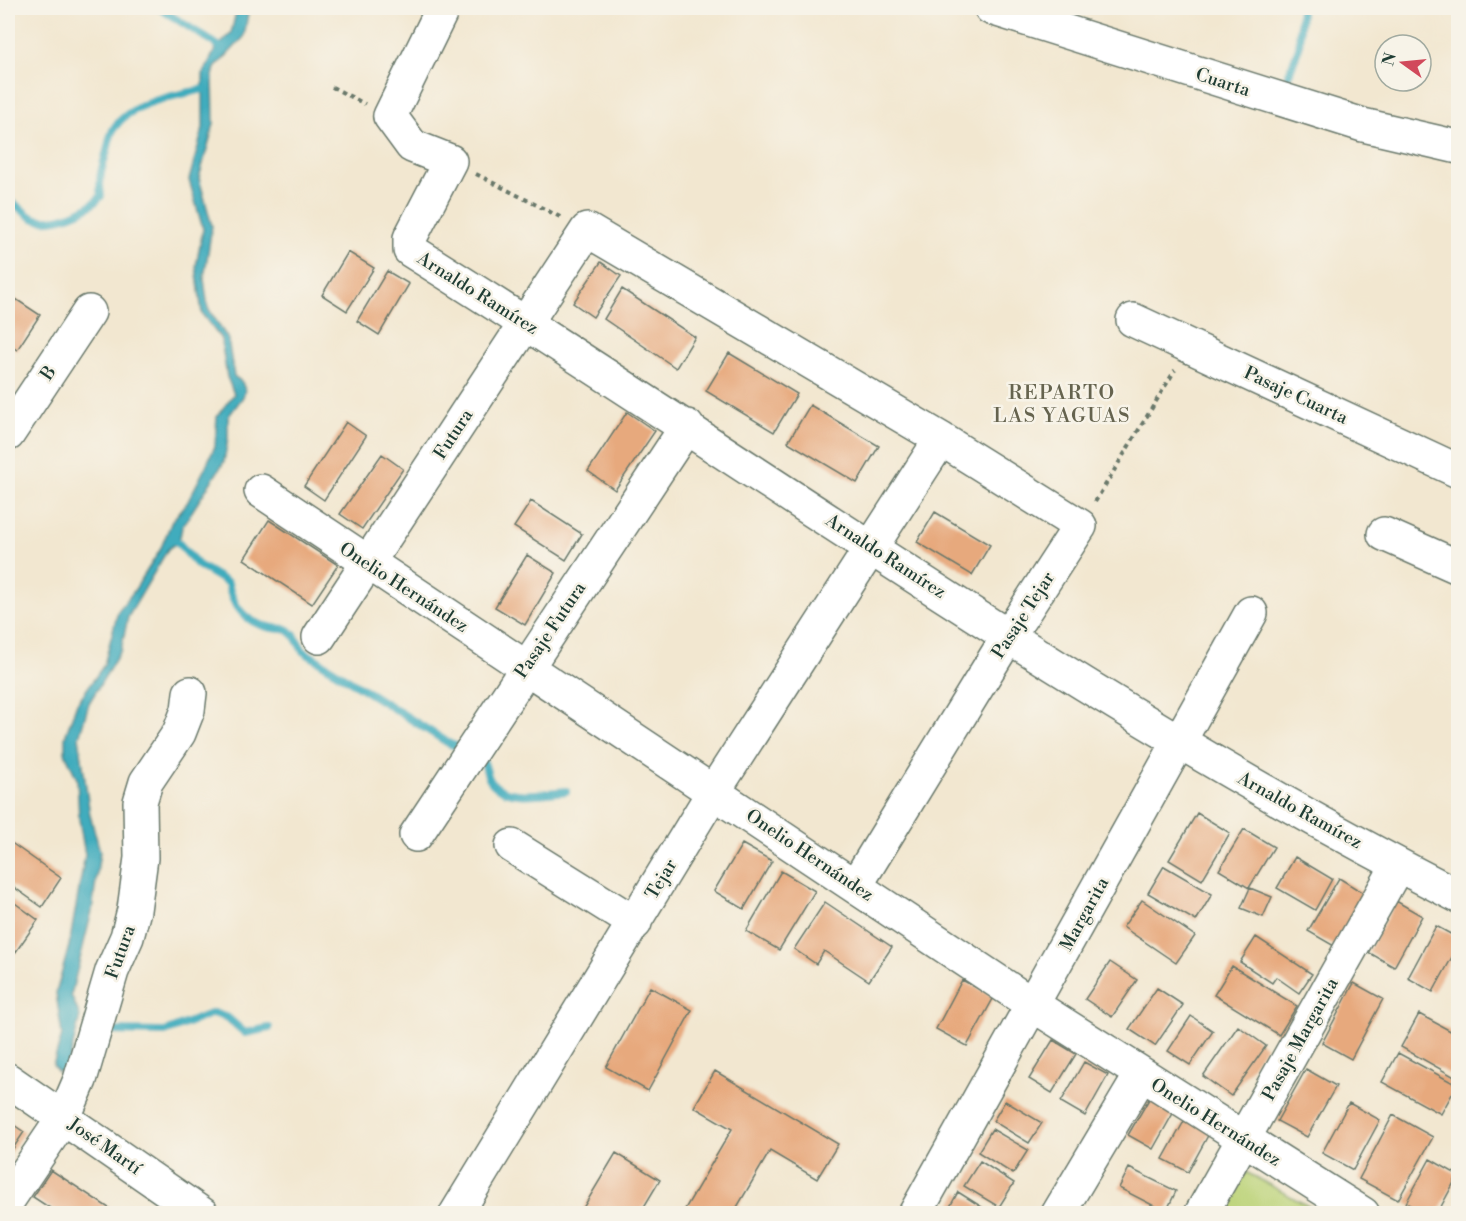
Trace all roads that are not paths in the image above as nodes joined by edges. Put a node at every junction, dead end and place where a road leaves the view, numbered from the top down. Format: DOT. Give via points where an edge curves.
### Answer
graph roads {
  1 [pos="442,8"];
  2 [pos="991,8"];
  3 [pos="1458,147"];
  4 [pos="89,312"];
  5 [pos="1133,320"];
  6 [pos="526,323"];
  7 [pos="687,426"];
  8 [pos="8,434"];
  9 [pos="940,439"];
  10 [pos="1458,471"];
  11 [pos="261,491"];
  12 [pos="1384,534"];
  13 [pos="873,548"];
  14 [pos="367,563"];
  15 [pos="1458,567"];
  16 [pos="1251,613"];
  17 [pos="1009,635"];
  18 [pos="318,637"];
  19 [pos="526,667"];
  20 [pos="190,693"];
  21 [pos="1180,742"];
  22 [pos="714,791"];
  23 [pos="416,835"];
  24 [pos="512,846"];
  25 [pos="1398,865"];
  26 [pos="856,885"];
  27 [pos="1458,896"];
  28 [pos="635,923"];
  29 [pos="1033,1005"];
  30 [pos="1141,1075"];
  31 [pos="8,1080"];
  32 [pos="64,1117"];
  33 [pos="1244,1138"];
  34 [pos="8,1200"];
  35 [pos="202,1214"];
  36 [pos="456,1214"];
  37 [pos="915,1214"];
  38 [pos="1058,1214"];
  39 [pos="1201,1214"];
  40 [pos="1363,1214"];
  1 -- 6 [label="street, Arnaldo Ramírez" via="390,116 412,146 450,161 410,238 410,250"];
  2 -- 3 [label="street, Cuarta" via="1363,125"];
  4 -- 8 [label="street, B"];
  5 -- 10 [label="street, Pasaje Cuarta"];
  6 -- 7 [label="street, Arnaldo Ramírez"];
  6 -- 9 [label="street, Futura" via="587,230"];
  6 -- 14 [label="street, Futura"];
  7 -- 13 [label="street, Arnaldo Ramírez"];
  7 -- 19 [label="street, Pasaje Futura"];
  9 -- 13 [label="street, Tejar"];
  9 -- 17 [label="street, Pasaje Tejar" via="1080,526"];
  11 -- 14 [label="street, Onelio Hernández"];
  12 -- 15 [label="street"];
  13 -- 17 [label="street, Arnaldo Ramírez"];
  13 -- 22 [label="street, Tejar"];
  14 -- 18 [label="street, Futura"];
  14 -- 19 [label="street, Onelio Hernández"];
  16 -- 21 [label="street, Margarita"];
  17 -- 21 [label="street, Arnaldo Ramírez"];
  17 -- 26 [label="street, Pasaje Tejar"];
  19 -- 22 [label="street, Onelio Hernández"];
  19 -- 23 [label="street, Pasaje Futura"];
  20 -- 32 [label="street, Futura" via="178,733 146,782 140,802 141,858 134,910 80,1080"];
  21 -- 25 [label="street, Arnaldo Ramírez"];
  21 -- 29 [label="street, Margarita"];
  22 -- 26 [label="street, Onelio Hernández"];
  22 -- 28 [label="street, Tejar"];
  24 -- 28 [label="street"];
  25 -- 27 [label="street, Arnaldo Ramírez"];
  25 -- 33 [label="street, Pasaje Margarita"];
  26 -- 29 [label="street, Onelio Hernández"];
  28 -- 36 [label="street, Tejar"];
  29 -- 30 [label="street, Onelio Hernández"];
  29 -- 37 [label="street, Margarita"];
  30 -- 33 [label="street, Onelio Hernández"];
  30 -- 38 [label="street"];
  31 -- 32 [label="street, José Martí"];
  32 -- 34 [label="street, Futura"];
  32 -- 35 [label="street, José Martí"];
  33 -- 39 [label="street, Pasaje Margarita"];
  33 -- 40 [label="street, Onelio Hernández"];
}
